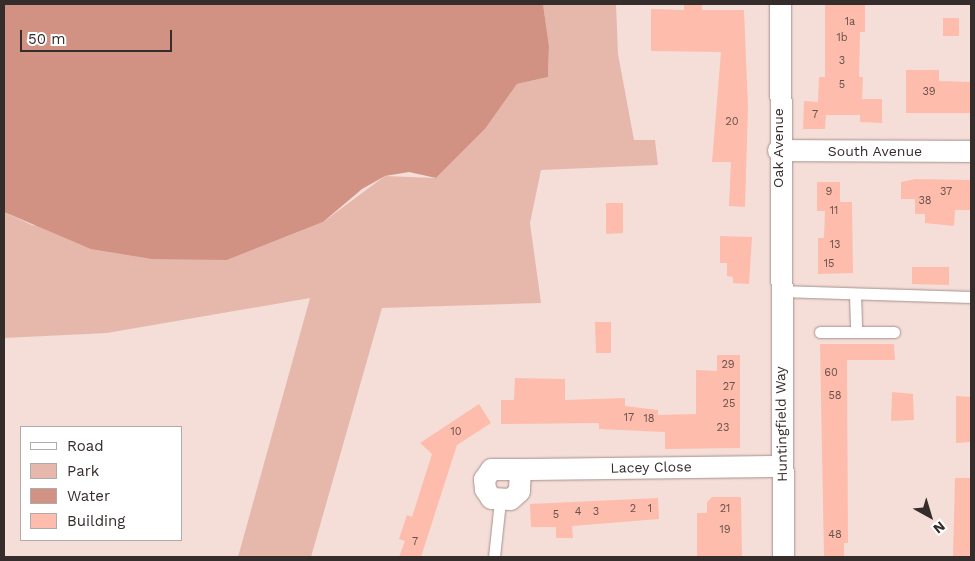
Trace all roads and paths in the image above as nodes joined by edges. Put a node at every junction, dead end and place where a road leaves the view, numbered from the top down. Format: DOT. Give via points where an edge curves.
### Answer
graph roads {
  1 [pos="780,4"];
  2 [pos="778,150"];
  3 [pos="971,151"];
  4 [pos="779,291"];
  5 [pos="854,295"];
  6 [pos="971,297"];
  7 [pos="820,332"];
  8 [pos="856,332"];
  9 [pos="894,332"];
  10 [pos="782,466"];
  11 [pos="520,469"];
  12 [pos="500,501"];
  13 [pos="494,557"];
  14 [pos="783,557"];
  1 -- 2 [label="street, Oak Avenue"];
  2 -- 3 [label="street, South Avenue"];
  2 -- 4 [label="street, Oak Avenue"];
  4 -- 5 [label="lane"];
  4 -- 10 [label="street, Huntingfield Way"];
  5 -- 6 [label="lane"];
  5 -- 8 [label="lane"];
  7 -- 8 [label="lane"];
  8 -- 9 [label="lane"];
  10 -- 11 [label="street, Lacey Close"];
  10 -- 14 [label="street, Huntingfield Way"];
  11 -- 12 [label="street" via="518,491 510,499"];
  11 -- 12 [label="street, Lacey Close" via="491,469 484,479 485,489"];
  12 -- 13 [label="lane"];
}
